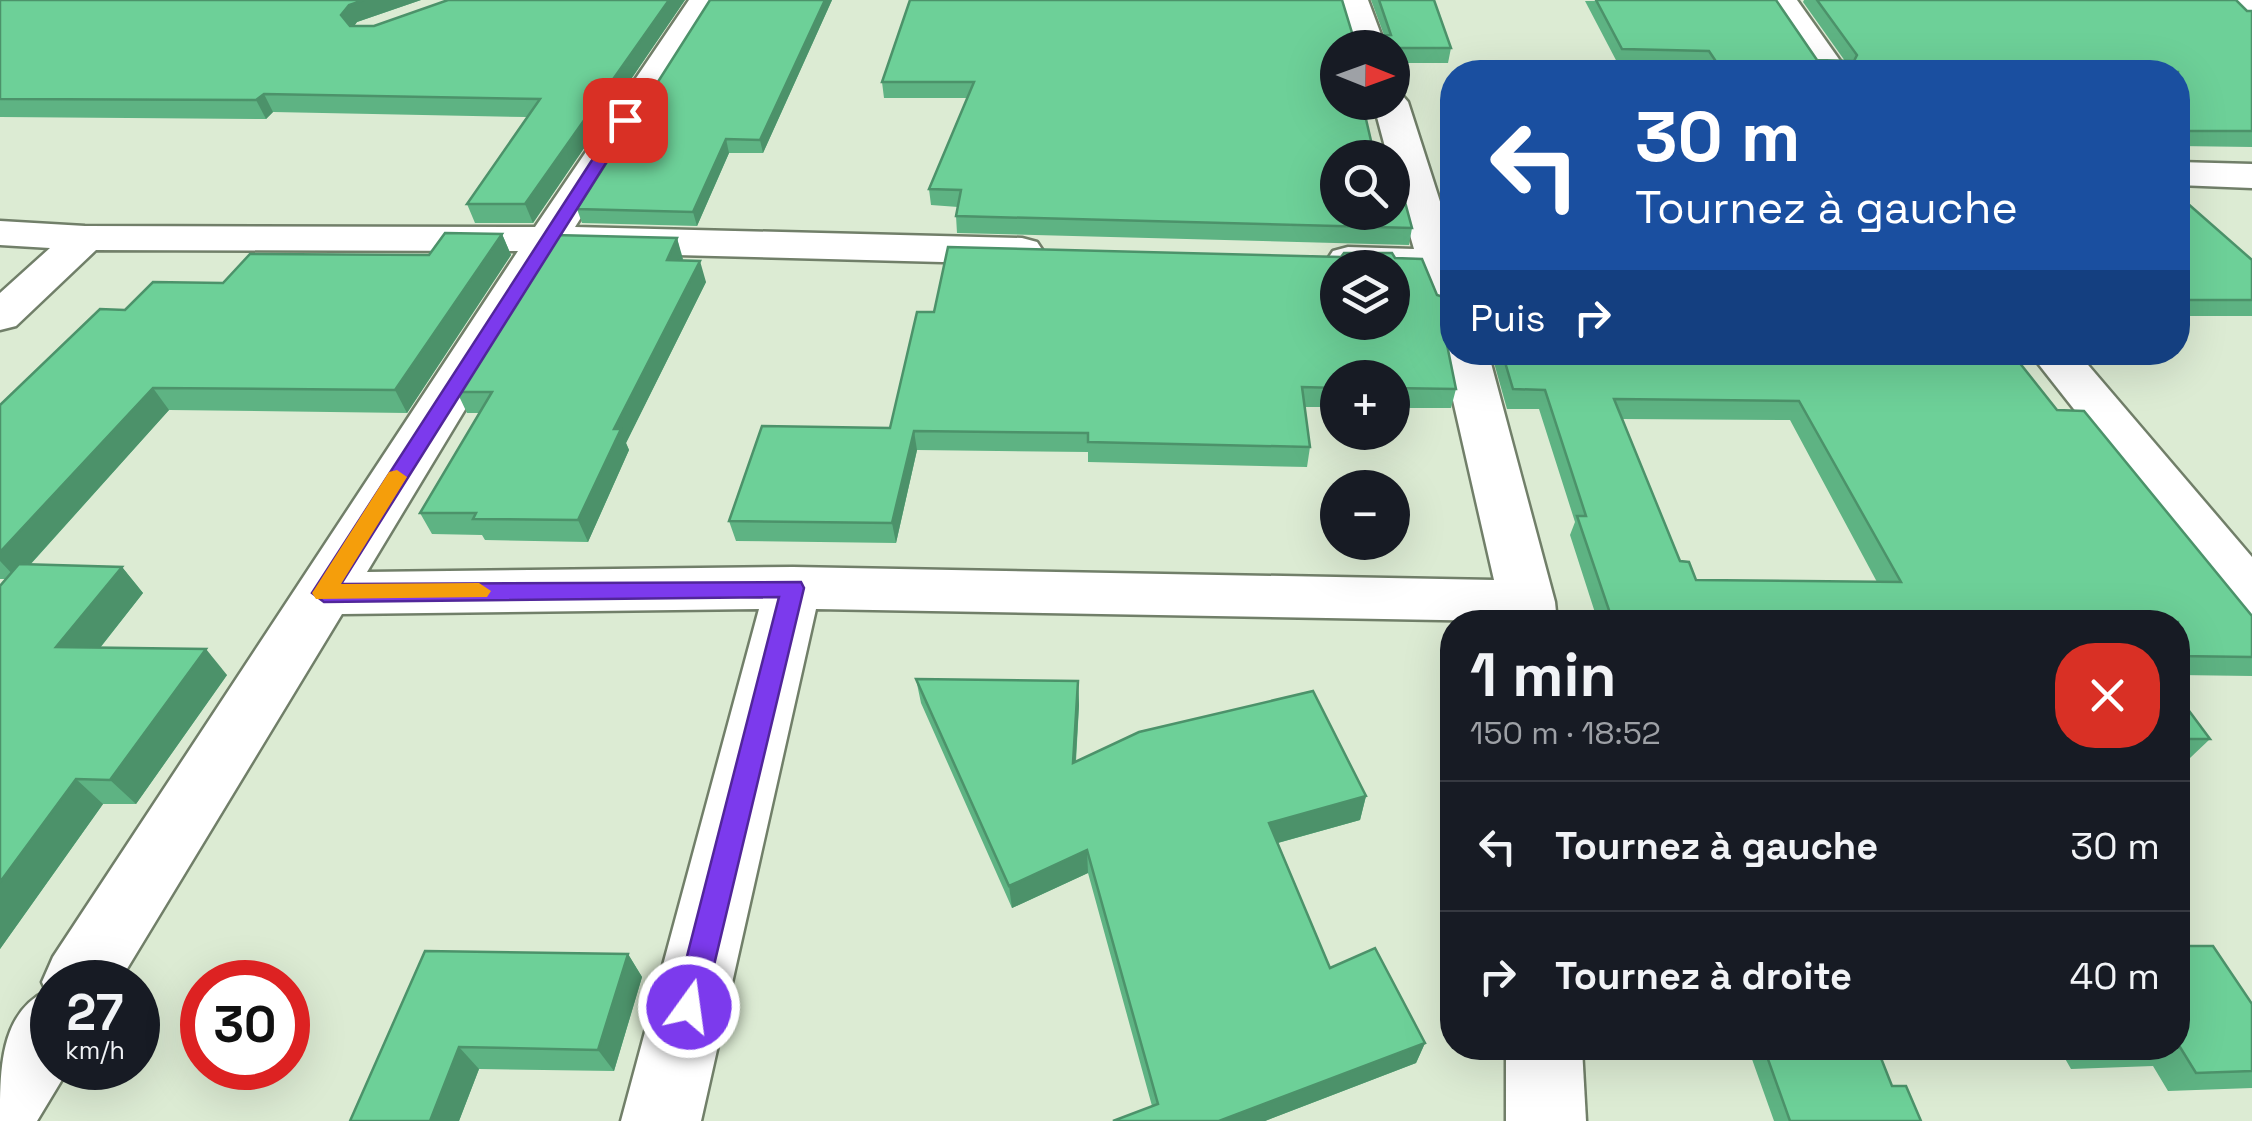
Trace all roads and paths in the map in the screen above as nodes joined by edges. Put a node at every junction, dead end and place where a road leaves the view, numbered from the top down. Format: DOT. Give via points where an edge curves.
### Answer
graph roads {
  1 [pos="704,0"];
  2 [pos="1352,0"];
  3 [pos="1780,0"];
  4 [pos="1363,30"];
  5 [pos="1823,60"];
  6 [pos="1402,120"];
  7 [pos="2190,174"];
  8 [pos="2252,176"];
  9 [pos="0,234"];
  10 [pos="85,238"];
  11 [pos="547,239"];
  12 [pos="1440,250"];
  13 [pos="1064,252"];
  14 [pos="1303,259"];
  15 [pos="1440,262"];
  16 [pos="0,317"];
  17 [pos="1468,365"];
  18 [pos="2063,365"];
  19 [pos="792,588"];
  20 [pos="324,593"];
  21 [pos="2252,594"];
  22 [pos="1466,610"];
  23 [pos="1527,610"];
  24 [pos="93,960"];
  25 [pos="30,1060"];
  26 [pos="1544,1060"];
  27 [pos="0,1108"];
  28 [pos="661,1121"];
  29 [pos="1546,1121"];
  1 -- 11 [label="street"];
  2 -- 4 [label="street"];
  3 -- 5 [label="street"];
  6 -- 12 [label="street" via="1423,151"];
  7 -- 8 [label="street"];
  9 -- 10 [label="street"];
  10 -- 11 [label="street"];
  10 -- 16 [label="street"];
  11 -- 13 [label="street"];
  11 -- 20 [label="street"];
  14 -- 15 [label="street"];
  17 -- 23 [label="street"];
  18 -- 21 [label="street"];
  19 -- 20 [label="street"];
  19 -- 22 [label="street"];
  19 -- 28 [label="street"];
  20 -- 24 [label="street"];
  25 -- 27 [label="street"];
  26 -- 29 [label="street"];
}
